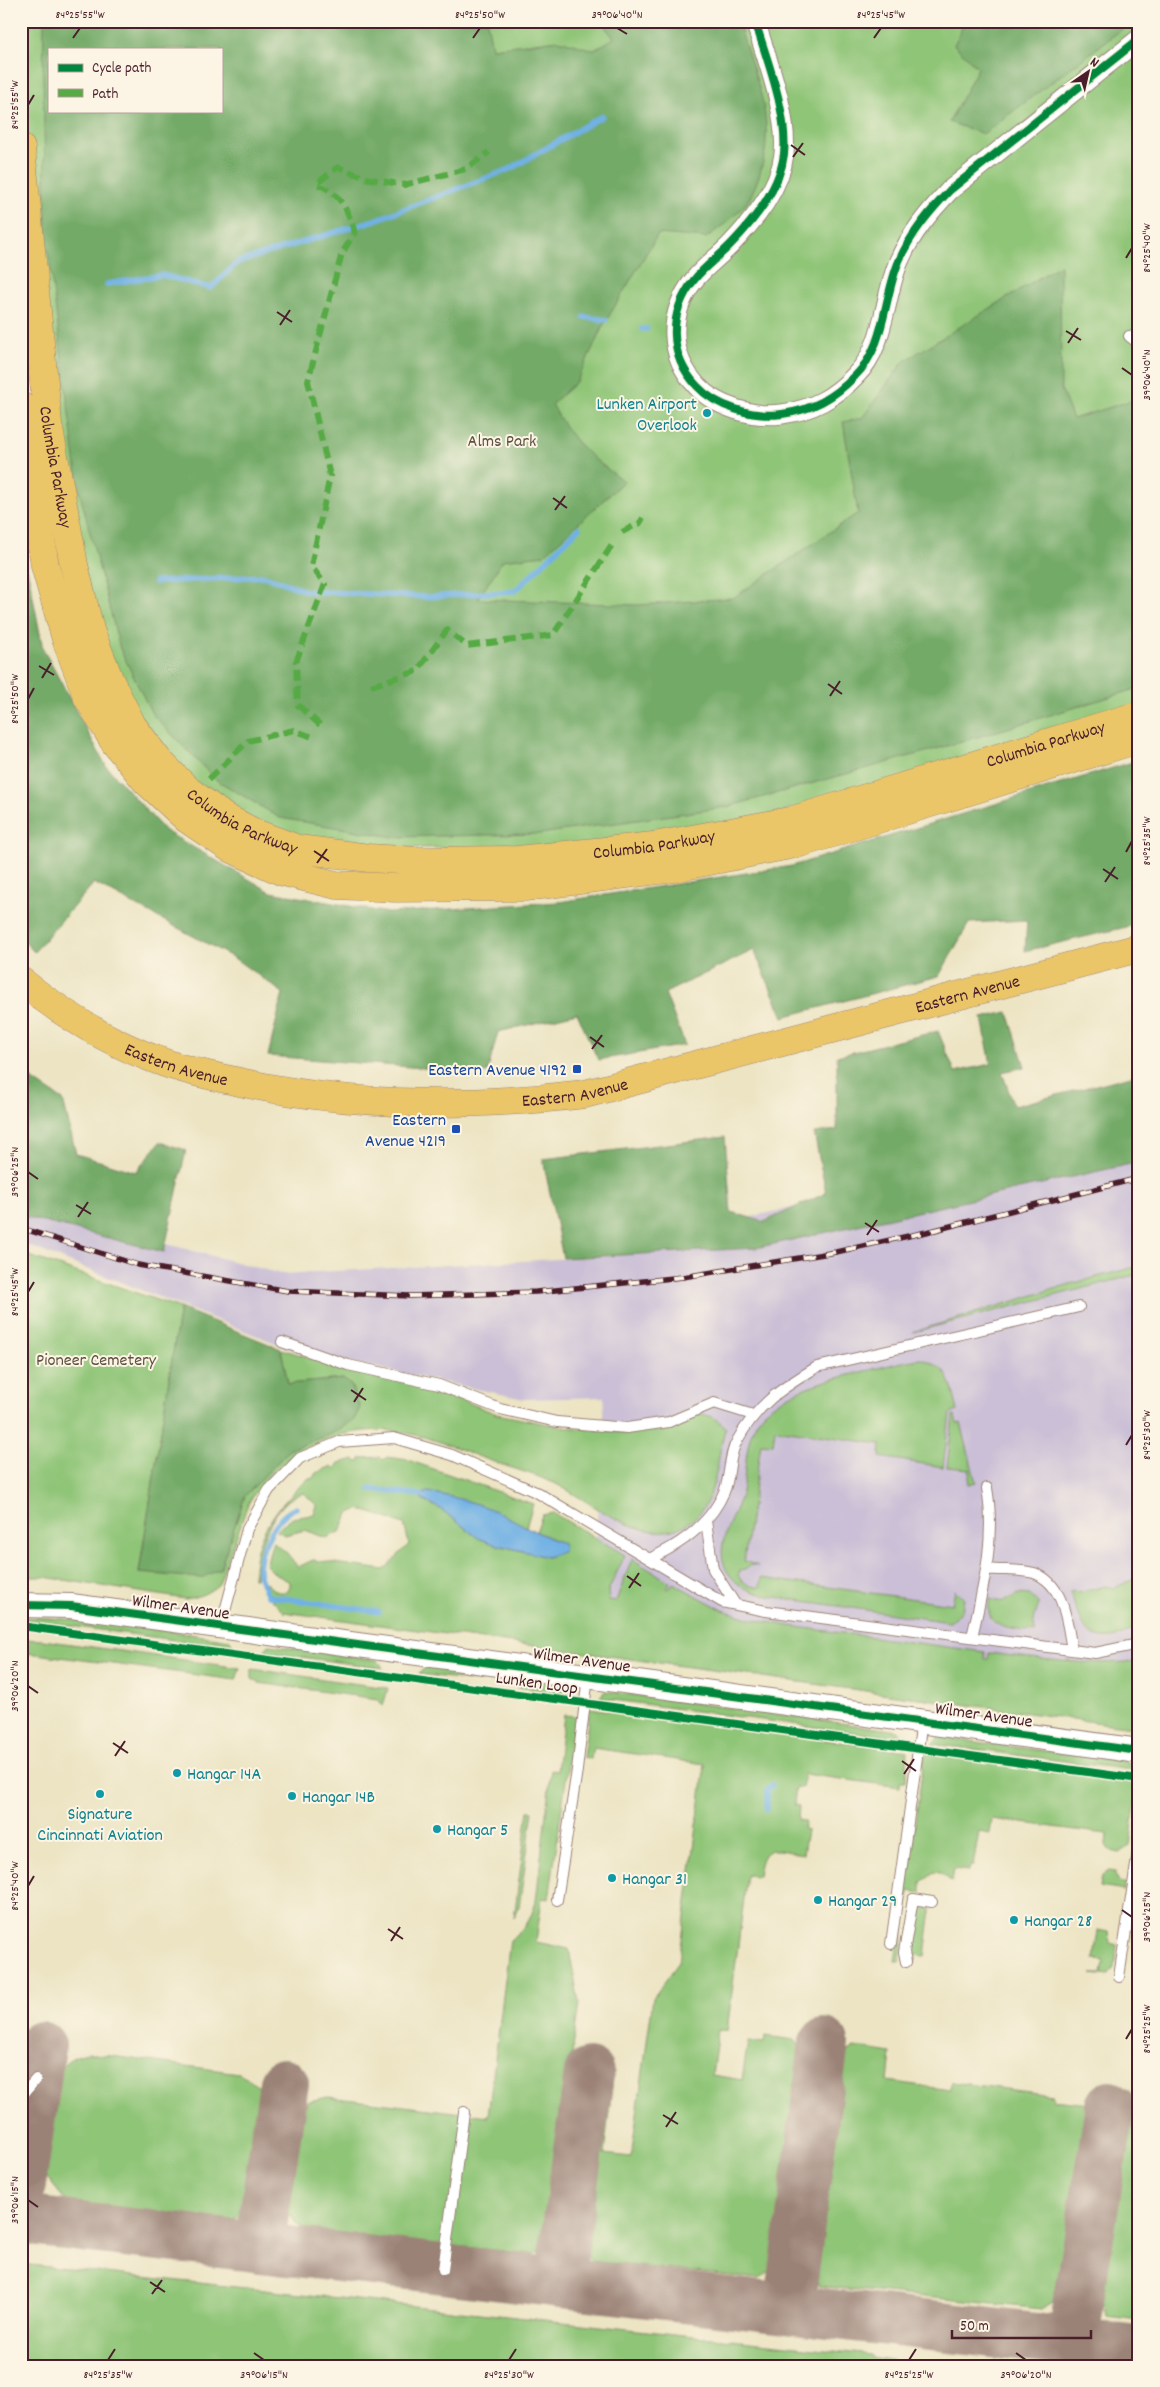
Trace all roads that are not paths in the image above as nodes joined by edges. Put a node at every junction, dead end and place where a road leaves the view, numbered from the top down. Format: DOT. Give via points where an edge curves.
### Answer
graph roads {
  1 [pos="754,21"];
  2 [pos="1139,38"];
  3 [pos="21,148"];
  4 [pos="1128,336"];
  5 [pos="1139,344"];
  6 [pos="21,406"];
  7 [pos="1139,715"];
  8 [pos="1139,739"];
  9 [pos="1139,948"];
  10 [pos="21,981"];
  11 [pos="1079,1308"];
  12 [pos="282,1342"];
  13 [pos="753,1414"];
  14 [pos="987,1488"];
  15 [pos="706,1521"];
  16 [pos="649,1559"];
  17 [pos="987,1569"];
  18 [pos="734,1604"];
  19 [pos="21,1605"];
  20 [pos="221,1626"];
  21 [pos="972,1637"];
  22 [pos="1139,1644"];
  23 [pos="1072,1650"];
  24 [pos="588,1675"];
  25 [pos="922,1720"];
  26 [pos="1139,1750"];
  27 [pos="1139,1845"];
  28 [pos="556,1900"];
  29 [pos="932,1902"];
  30 [pos="891,1944"];
  31 [pos="906,1962"];
  32 [pos="1119,1977"];
  33 [pos="36,2079"];
  34 [pos="21,2097"];
  35 [pos="464,2112"];
  36 [pos="443,2270"];
  1 -- 2 [label="street" via="780,108 784,153 780,170 770,195 733,242 694,280 681,302 675,336 683,369 705,394 734,408 773,415 817,405 839,392 858,374 872,353 899,261 926,216 950,190"];
  3 -- 7 [label="main road, Columbia Parkway" via="48,424 74,565 90,630 132,725 158,760 189,791 239,825 298,849 369,858 518,860 608,852 790,821"];
  4 -- 5 [label="lane"];
  6 -- 8 [label="main road, Columbia Parkway" via="45,566 66,639 88,698 121,751 146,781 187,819 228,847 283,872 336,885 525,887 674,868 800,843"];
  9 -- 10 [label="main road, Eastern Avenue" via="585,1094 466,1104 330,1098 263,1088 188,1071 125,1046 80,1023"];
  11 -- 13 [label="lane" via="817,1367 779,1389"];
  12 -- 13 [label="lane" via="348,1365 439,1385 500,1409 557,1422 636,1427 669,1422 714,1402"];
  13 -- 15 [label="lane" via="736,1443 724,1492"];
  14 -- 17 [label="lane" via="991,1515"];
  15 -- 16 [label="lane" via="675,1547"];
  15 -- 18 [label="lane" via="713,1570"];
  16 -- 18 [label="lane" via="722,1602"];
  16 -- 20 [label="lane" via="538,1493 452,1455 394,1438 339,1442 300,1458 269,1490 247,1529"];
  17 -- 21 [label="lane"];
  17 -- 23 [label="lane" via="1034,1573 1052,1584 1065,1608"];
  18 -- 21 [label="lane" via="766,1611"];
  19 -- 20 [label="street, Wilmer Avenue" via="71,1606"];
  20 -- 24 [label="street, Wilmer Avenue"];
  21 -- 23 [label="lane"];
  22 -- 23 [label="lane" via="1095,1653"];
  24 -- 25 [label="street, Wilmer Avenue"];
  24 -- 28 [label="lane"];
  25 -- 26 [label="street, Wilmer Avenue"];
  25 -- 30 [label="lane"];
  27 -- 32 [label="lane"];
  29 -- 31 [label="lane" via="913,1899 904,1952"];
  33 -- 34 [label="lane"];
  35 -- 36 [label="lane"];
}
